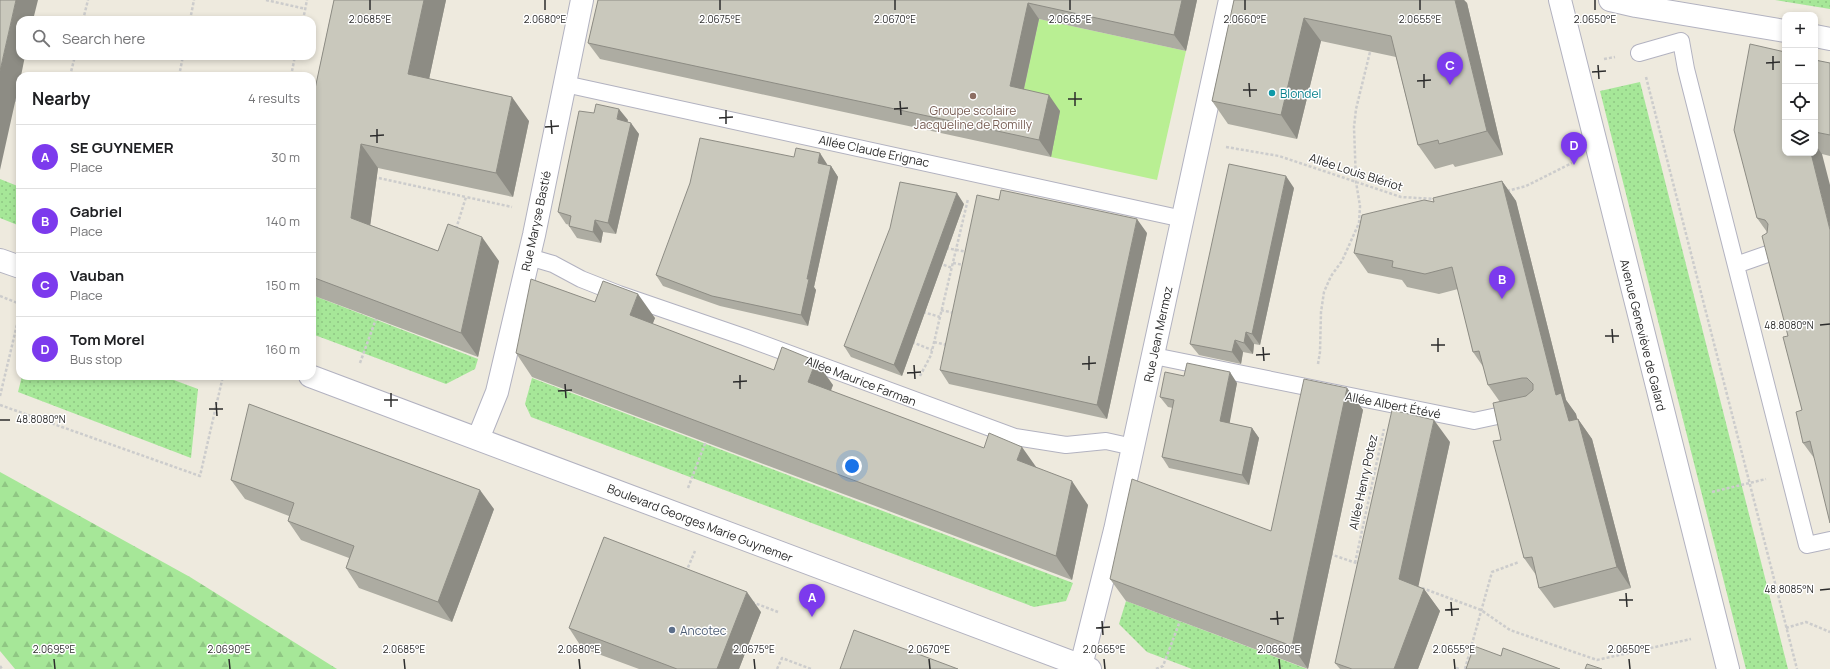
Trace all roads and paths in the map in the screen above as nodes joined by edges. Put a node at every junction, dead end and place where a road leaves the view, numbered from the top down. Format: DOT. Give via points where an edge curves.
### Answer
graph roads {
  1 [pos="88,0"];
  2 [pos="194,0"];
  3 [pos="266,0"];
  4 [pos="308,0"];
  5 [pos="582,0"];
  6 [pos="1230,0"];
  7 [pos="1560,0"];
  8 [pos="1610,0"];
  9 [pos="306,9"];
  10 [pos="84,16"];
  11 [pos="191,16"];
  12 [pos="304,16"];
  13 [pos="1782,30"];
  14 [pos="1818,37"];
  15 [pos="1830,39"];
  16 [pos="1370,52"];
  17 [pos="1639,53"];
  18 [pos="74,60"];
  19 [pos="182,60"];
  20 [pos="295,60"];
  21 [pos="1576,64"];
  22 [pos="71,72"];
  23 [pos="179,72"];
  24 [pos="292,72"];
  25 [pos="565,84"];
  26 [pos="7,98"];
  27 [pos="16,101"];
  28 [pos="1199,142"];
  29 [pos="1574,162"];
  30 [pos="367,175"];
  31 [pos="1356,182"];
  32 [pos="1504,192"];
  33 [pos="466,197"];
  34 [pos="968,199"];
  35 [pos="1436,199"];
  36 [pos="538,213"];
  37 [pos="1183,218"];
  38 [pos="455,234"];
  39 [pos="941,247"];
  40 [pos="956,250"];
  41 [pos="1776,251"];
  42 [pos="970,253"];
  43 [pos="529,257"];
  44 [pos="937,262"];
  45 [pos="953,263"];
  46 [pos="1736,265"];
  47 [pos="967,266"];
  48 [pos="952,268"];
  49 [pos="0,296"];
  50 [pos="16,302"];
  51 [pos="919,310"];
  52 [pos="941,310"];
  53 [pos="956,313"];
  54 [pos="940,317"];
  55 [pos="376,319"];
  56 [pos="16,329"];
  57 [pos="907,340"];
  58 [pos="934,342"];
  59 [pos="949,345"];
  60 [pos="932,350"];
  61 [pos="1154,356"];
  62 [pos="360,363"];
  63 [pos="316,378"];
  64 [pos="919,379"];
  65 [pos="222,380"];
  66 [pos="1314,389"];
  67 [pos="0,396"];
  68 [pos="0,405"];
  69 [pos="1389,405"];
  70 [pos="1531,409"];
  71 [pos="478,439"];
  72 [pos="706,440"];
  73 [pos="1133,447"];
  74 [pos="690,484"];
  75 [pos="1742,484"];
  76 [pos="1709,493"];
  77 [pos="706,524"];
  78 [pos="1830,540"];
  79 [pos="1325,552"];
  80 [pos="1519,562"];
  81 [pos="1355,563"];
  82 [pos="1362,566"];
  83 [pos="685,576"];
  84 [pos="1422,588"];
  85 [pos="749,601"];
  86 [pos="1481,610"];
  87 [pos="778,612"];
  88 [pos="1180,621"];
  89 [pos="1786,628"];
  90 [pos="1830,632"];
  91 [pos="1692,639"];
  92 [pos="0,666"];
  93 [pos="1086,667"];
  94 [pos="2,669"];
  95 [pos="778,669"];
  96 [pos="811,669"];
  97 [pos="1156,669"];
  98 [pos="1464,669"];
  99 [pos="1728,669"];
  100 [pos="1797,669"];
  1 -- 10 [label="path"];
  2 -- 11 [label="path"];
  3 -- 9 [label="path"];
  4 -- 9 [label="path"];
  5 -- 25 [label="street, Rue Maryse Bastié"];
  6 -- 28 [label="street, Rue Jean Mermoz"];
  7 -- 21 [label="street, Avenue Geneviève de Galard"];
  8 -- 13 [label="street"];
  9 -- 12 [label="path"];
  14 -- 15 [label="street"];
  16 -- 31 [label="path" via="1354,127"];
  17 -- 21 [label="path"];
  17 -- 46 [label="lane" via="1681,41"];
  17 -- 89 [label="path"];
  18 -- 22 [label="path"];
  19 -- 23 [label="path"];
  20 -- 24 [label="path"];
  21 -- 99 [label="street, Avenue Geneviève de Galard"];
  25 -- 36 [label="street, Rue Maryse Bastié"];
  25 -- 37 [label="lane, Allée Claude Erignac"];
  26 -- 27 [label="path"];
  28 -- 31 [label="path, Allée Louis Blériot" via="1279,156"];
  28 -- 37 [label="street, Rue Jean Mermoz"];
  29 -- 32 [label="path" via="1526,186"];
  30 -- 33 [label="path"];
  31 -- 35 [label="path, Allée Louis Blériot" via="1401,197"];
  31 -- 66 [label="path" via="1360,206 1359,223 1324,292 1320,352"];
  33 -- 36 [label="path"];
  33 -- 38 [label="path"];
  34 -- 40 [label="path"];
  36 -- 43 [label="street, Rue Maryse Bastié"];
  37 -- 61 [label="street, Rue Jean Mermoz"];
  39 -- 40 [label="path"];
  40 -- 42 [label="path"];
  40 -- 45 [label="path"];
  41 -- 46 [label="lane"];
  43 -- 71 [label="street, Rue Maryse Bastié" via="497,392"];
  43 -- 73 [label="lane, Allée Maurice Farman" via="553,264 580,279 619,294 744,337 1015,437 1066,445 1106,441"];
  44 -- 48 [label="path"];
  45 -- 47 [label="path"];
  45 -- 48 [label="path"];
  46 -- 78 [label="lane" via="1808,545"];
  48 -- 52 [label="path"];
  49 -- 50 [label="path"];
  51 -- 54 [label="path"];
  52 -- 53 [label="path"];
  52 -- 54 [label="path"];
  54 -- 58 [label="path"];
  55 -- 62 [label="path"];
  56 -- 67 [label="path"];
  57 -- 60 [label="path"];
  58 -- 59 [label="path"];
  58 -- 60 [label="path"];
  60 -- 64 [label="path"];
  61 -- 66 [label="lane, Allée Albert Étévé"];
  61 -- 73 [label="street, Rue Jean Mermoz"];
  63 -- 71 [label="street, Boulevard Georges Marie Guynemer"];
  65 -- 68 [label="path" via="200,476"];
  66 -- 69 [label="lane, Allée Albert Étévé"];
  69 -- 70 [label="lane, Allée Albert Étévé" via="1474,421"];
  69 -- 81 [label="path, Allée Henry Potez"];
  71 -- 77 [label="street, Boulevard Georges Marie Guynemer"];
  72 -- 74 [label="path"];
  73 -- 93 [label="street, Rue Jean Mermoz"];
  75 -- 76 [label="path"];
  77 -- 83 [label="path"];
  77 -- 93 [label="street, Boulevard Georges Marie Guynemer"];
  79 -- 81 [label="path"];
  80 -- 86 [label="path" via="1492,572"];
  81 -- 82 [label="path"];
  84 -- 86 [label="path"];
  85 -- 87 [label="path"];
  86 -- 91 [label="path" via="1510,630 1597,660"];
  86 -- 98 [label="path"];
  88 -- 97 [label="path" via="1163,666"];
  89 -- 90 [label="path" via="1806,622"];
  89 -- 100 [label="path"];
  92 -- 94 [label="path"];
  95 -- 96 [label="path" via="782,658"];
}
